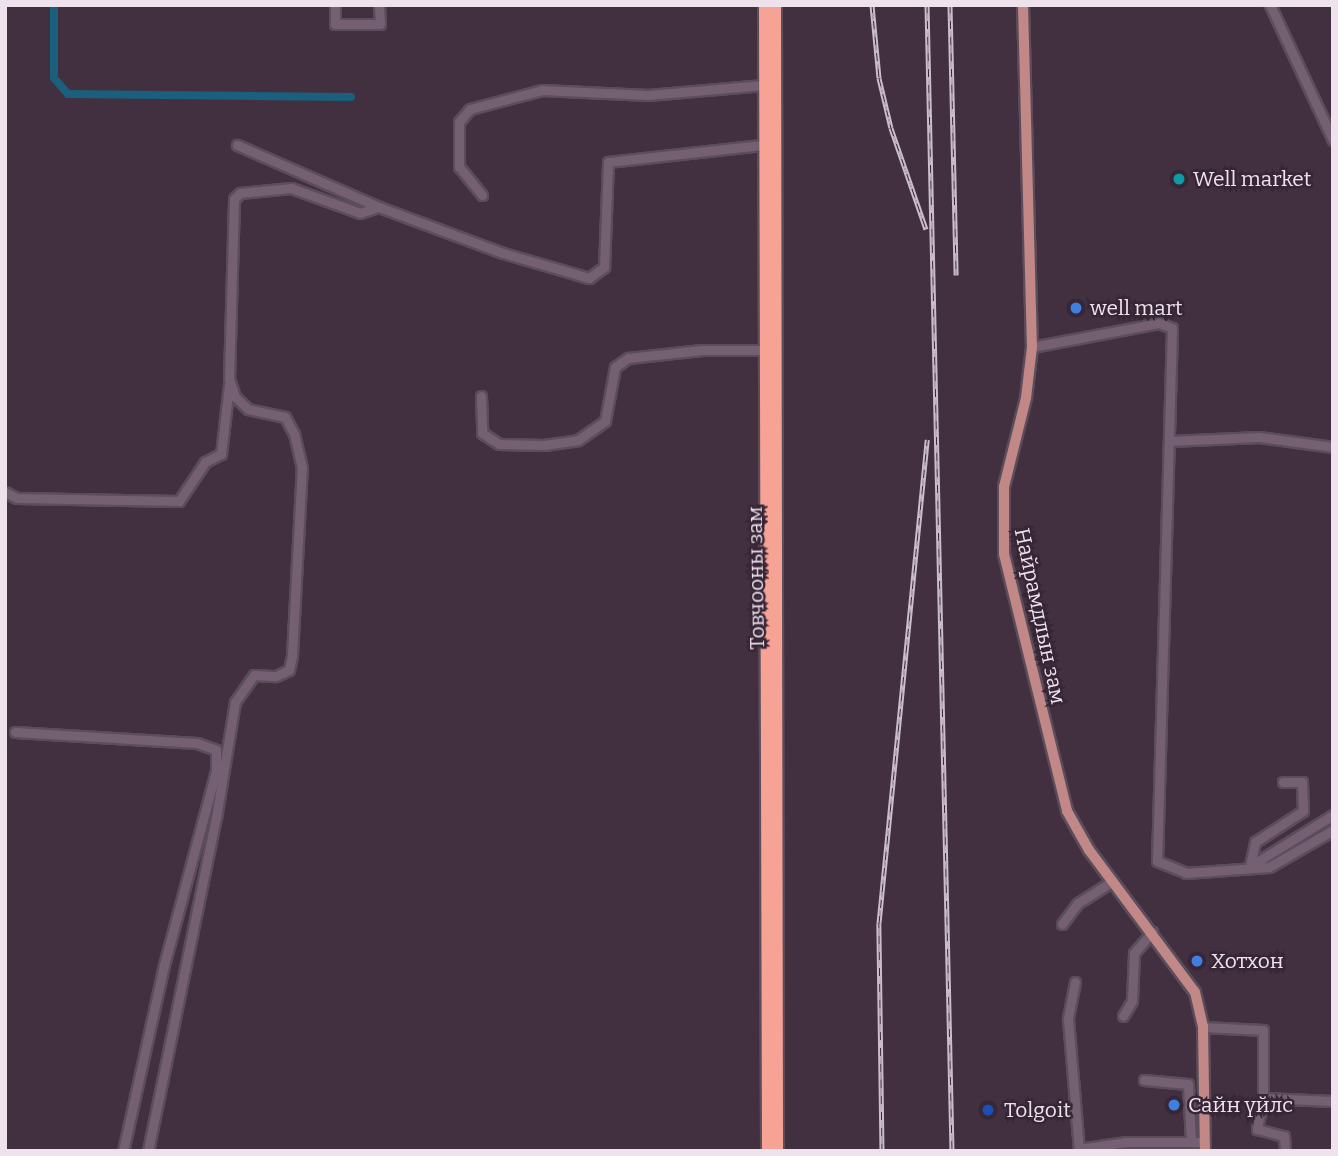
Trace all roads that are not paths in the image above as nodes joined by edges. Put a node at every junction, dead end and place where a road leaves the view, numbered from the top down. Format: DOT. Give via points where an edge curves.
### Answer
graph roads {
  1 [pos="335,5"];
  2 [pos="379,5"];
  3 [pos="765,5"];
  4 [pos="775,5"];
  5 [pos="1023,5"];
  6 [pos="1270,5"];
  7 [pos="764,85"];
  8 [pos="1330,125"];
  9 [pos="1333,140"];
  10 [pos="769,144"];
  11 [pos="237,145"];
  12 [pos="482,195"];
  13 [pos="379,207"];
  14 [pos="1032,347"];
  15 [pos="765,349"];
  16 [pos="229,379"];
  17 [pos="481,396"];
  18 [pos="1170,440"];
  19 [pos="1333,447"];
  20 [pos="5,492"];
  21 [pos="17,498"];
  22 [pos="5,503"];
  23 [pos="15,732"];
  24 [pos="1283,782"];
  25 [pos="1333,815"];
  26 [pos="1333,830"];
  27 [pos="1250,866"];
  28 [pos="1113,881"];
  29 [pos="1062,924"];
  30 [pos="1152,932"];
  31 [pos="1074,982"];
  32 [pos="1123,1016"];
  33 [pos="1203,1027"];
  34 [pos="1144,1080"];
  35 [pos="1263,1098"];
  36 [pos="1333,1101"];
  37 [pos="1191,1142"];
  38 [pos="1126,1147"];
  39 [pos="1205,1147"];
  40 [pos="1078,1150"];
  41 [pos="122,1151"];
  42 [pos="148,1151"];
  43 [pos="768,1151"];
  44 [pos="777,1151"];
  45 [pos="1285,1151"];
  1 -- 2 [label="street" via="335,24 380,24"];
  3 -- 7 [label="highway, Товчооны зам"];
  4 -- 10 [label="highway, Товчооны зам"];
  5 -- 14 [label="main road, Найрамдлын зам"];
  6 -- 8 [label="street"];
  7 -- 10 [label="highway, Товчооны зам"];
  7 -- 12 [label="street" via="648,95 542,90 470,109 459,122 459,167"];
  8 -- 9 [label="street"];
  10 -- 13 [label="street" via="608,162 604,267 589,278 503,253"];
  10 -- 15 [label="highway, Товчооны зам"];
  10 -- 44 [label="highway, Товчооны зам"];
  11 -- 13 [label="street"];
  13 -- 16 [label="street" via="360,213 291,188 240,193 234,199"];
  14 -- 18 [label="street" via="1168,323 1173,332"];
  14 -- 28 [label="main road, Найрамдлын зам" via="1026,398 1004,487 1001,538 1060,793 1079,834"];
  15 -- 17 [label="street" via="702,349 628,358 615,367 605,421 578,440 544,445 499,443 482,433"];
  15 -- 43 [label="highway, Товчооны зам"];
  16 -- 21 [label="street" via="220,454 205,462 179,501"];
  16 -- 42 [label="street" via="235,397 248,409 285,417 299,450 304,485 292,656 289,670 276,676 254,674 235,702"];
  18 -- 19 [label="street" via="1259,437"];
  18 -- 27 [label="street" via="1156,856 1172,871 1186,873"];
  20 -- 21 [label="street"];
  21 -- 22 [label="street"];
  23 -- 41 [label="street" via="197,743 216,750 216,771 164,965"];
  24 -- 27 [label="street" via="1302,782 1303,811 1255,842"];
  25 -- 27 [label="street"];
  26 -- 27 [label="street" via="1269,867"];
  28 -- 29 [label="street" via="1078,903"];
  28 -- 30 [label="main road, Найрамдлын зам"];
  30 -- 32 [label="street" via="1134,953 1132,1001"];
  30 -- 33 [label="main road, Найрамдлын зам" via="1191,983"];
  31 -- 40 [label="street" via="1068,1019"];
  33 -- 35 [label="street" via="1264,1030"];
  33 -- 39 [label="main road, Найрамдлын зам"];
  34 -- 37 [label="street" via="1188,1084"];
  35 -- 36 [label="street"];
  35 -- 45 [label="street" via="1258,1131 1284,1136"];
  37 -- 38 [label="street"];
  37 -- 39 [label="street"];
  38 -- 40 [label="street"];
}
